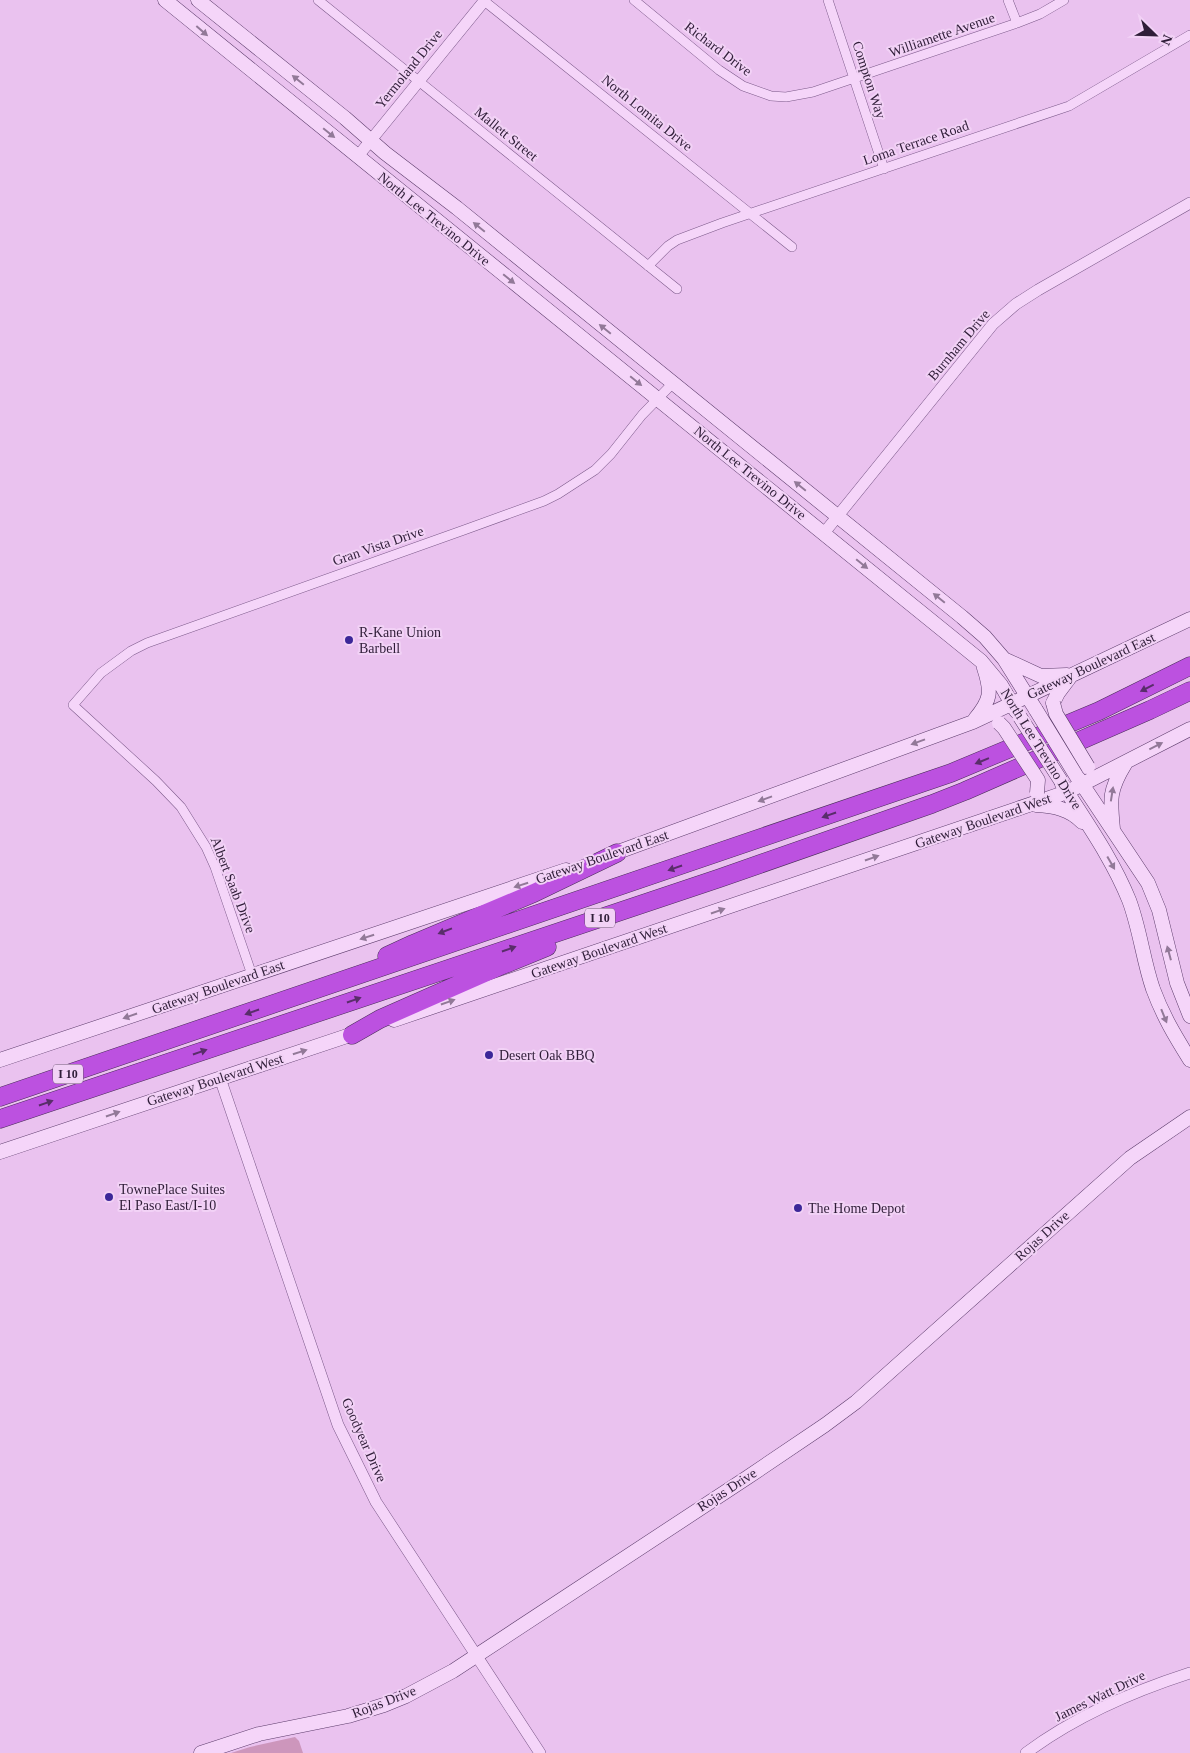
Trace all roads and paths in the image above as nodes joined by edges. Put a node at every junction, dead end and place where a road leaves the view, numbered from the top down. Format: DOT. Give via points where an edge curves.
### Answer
graph roads {
  1 [pos="165,0"];
  2 [pos="198,0"];
  3 [pos="318,0"];
  4 [pos="484,0"];
  5 [pos="634,0"];
  6 [pos="828,0"];
  7 [pos="1008,0"];
  8 [pos="1064,0"];
  9 [pos="1017,23"];
  10 [pos="1190,35"];
  11 [pos="854,79"];
  12 [pos="419,81"];
  13 [pos="370,141"];
  14 [pos="358,156"];
  15 [pos="884,169"];
  16 [pos="1190,203"];
  17 [pos="751,214"];
  18 [pos="792,247"];
  19 [pos="648,266"];
  20 [pos="677,289"];
  21 [pos="673,383"];
  22 [pos="657,398"];
  23 [pos="838,516"];
  24 [pos="824,533"];
  25 [pos="1190,619"];
  26 [pos="1004,659"];
  27 [pos="981,661"];
  28 [pos="1190,666"];
  29 [pos="1072,675"];
  30 [pos="1190,691"];
  31 [pos="1027,696"];
  32 [pos="1012,704"];
  33 [pos="73,705"];
  34 [pos="973,722"];
  35 [pos="1190,729"];
  36 [pos="1126,762"];
  37 [pos="1110,771"];
  38 [pos="1080,781"];
  39 [pos="1064,786"];
  40 [pos="1033,799"];
  41 [pos="1113,830"];
  42 [pos="1096,837"];
  43 [pos="617,853"];
  44 [pos="720,878"];
  45 [pos="252,975"];
  46 [pos="348,980"];
  47 [pos="1190,1016"];
  48 [pos="352,1035"];
  49 [pos="0,1060"];
  50 [pos="1190,1060"];
  51 [pos="220,1078"];
  52 [pos="0,1097"];
  53 [pos="1190,1117"];
  54 [pos="0,1119"];
  55 [pos="0,1152"];
  56 [pos="476,1656"];
  57 [pos="1190,1673"];
  58 [pos="202,1753"];
  59 [pos="540,1753"];
  60 [pos="1026,1753"];
  1 -- 14 [label="main road, North Lee Trevino Drive, one-way"];
  13 -- 2 [label="main road, North Lee Trevino Drive, one-way"];
  3 -- 12 [label="street, Mallett Street"];
  4 -- 12 [label="street, Yermoland Drive"];
  4 -- 17 [label="street, North Lomita Drive"];
  5 -- 11 [label="street, Richard Drive" via="719,70 753,91 786,97"];
  6 -- 11 [label="street, Compton Way"];
  7 -- 9 [label="street"];
  8 -- 9 [label="street, Williamette Avenue"];
  9 -- 11 [label="street, Williamette Avenue"];
  10 -- 15 [label="street, Loma Terrace Road" via="1069,106"];
  11 -- 15 [label="street, Compton Way"];
  12 -- 13 [label="street, Yermoland Drive"];
  12 -- 19 [label="street, Mallett Street"];
  13 -- 14 [label="street, Yermoland Drive"];
  21 -- 13 [label="main road, North Lee Trevino Drive, one-way"];
  14 -- 22 [label="main road, North Lee Trevino Drive, one-way"];
  15 -- 17 [label="street, Loma Terrace Road"];
  16 -- 23 [label="street, Burnham Drive" via="1038,290 993,324"];
  17 -- 18 [label="street, North Lomita Drive"];
  17 -- 19 [label="street, Loma Terrace Road" via="677,240"];
  19 -- 20 [label="street, Mallett Street"];
  21 -- 22 [label="street, Gran Vista Drive"];
  23 -- 21 [label="main road, North Lee Trevino Drive, one-way"];
  22 -- 24 [label="main road, North Lee Trevino Drive"];
  22 -- 33 [label="street, Gran Vista Drive" via="612,454 567,490 147,643 100,673"];
  23 -- 24 [label="street, Burnham Drive"];
  26 -- 23 [label="main road, North Lee Trevino Drive, one-way" via="962,617"];
  24 -- 27 [label="main road, North Lee Trevino Drive, one-way"];
  25 -- 29 [label="main road, Gateway Boulevard East"];
  26 -- 29 [label="main road" via="1041,676"];
  26 -- 31 [label="main road, North Lee Trevino Drive"];
  27 -- 32 [label="main road, North Lee Trevino Drive"];
  27 -- 34 [label="main road" via="989,694"];
  28 -- 46 [label="highway, I 10, one-way" via="1099,711 952,773"];
  29 -- 31 [label="main road, Gateway Boulevard East"];
  29 -- 37 [label="main road, bridge" via="1053,703 1056,714 1088,767 1096,771"];
  30 -- 44 [label="highway, I 10" via="965,791"];
  31 -- 32 [label="main road, Gateway Boulevard East"];
  31 -- 38 [label="main road, North Lee Trevino Drive, bridge"];
  32 -- 34 [label="main road, Gateway Boulevard East"];
  32 -- 39 [label="main road, North Lee Trevino Drive, bridge"];
  33 -- 45 [label="street, Albert Saab Drive" via="181,807 215,867"];
  34 -- 40 [label="main road, bridge" via="999,723 1004,728 1038,780"];
  34 -- 43 [label="main road, Gateway Boulevard East, one-way"];
  36 -- 35 [label="main road, Gateway Boulevard West, one-way"];
  36 -- 37 [label="main road, Gateway Boulevard West"];
  41 -- 36 [label="main road, one-way" via="1111,793"];
  37 -- 38 [label="main road, Gateway Boulevard West"];
  38 -- 39 [label="main road, Gateway Boulevard West"];
  38 -- 41 [label="main road, North Lee Trevino Drive"];
  39 -- 40 [label="main road, Gateway Boulevard West"];
  39 -- 42 [label="main road, North Lee Trevino Drive"];
  40 -- 42 [label="main road" via="1072,813"];
  48 -- 40 [label="main road, Gateway Boulevard West, one-way"];
  47 -- 41 [label="main road, North Lee Trevino Drive, one-way" via="1177,983 1154,898"];
  42 -- 50 [label="main road, North Lee Trevino Drive, one-way" via="1115,868 1130,903 1153,988 1168,1026"];
  43 -- 45 [label="main road, Gateway Boulevard East, one-way"];
  43 -- 46 [label="highway, one-way" via="534,893 385,957"];
  44 -- 48 [label="highway" via="653,909 498,967 380,1019"];
  54 -- 44 [label="highway, I 10, one-way"];
  45 -- 49 [label="main road, Gateway Boulevard East, one-way"];
  46 -- 52 [label="highway, I 10, one-way"];
  51 -- 48 [label="main road, Gateway Boulevard West, one-way"];
  55 -- 51 [label="main road, Gateway Boulevard West, one-way"];
  51 -- 56 [label="street, Goodyear Drive" via="338,1425 376,1502"];
  53 -- 56 [label="main road, Rojas Drive" via="1130,1158 856,1402"];
  56 -- 58 [label="main road, Rojas Drive" via="438,1680 384,1705 348,1716 260,1734"];
  56 -- 59 [label="street, Goodyear Drive"];
  57 -- 60 [label="street, James Watt Drive" via="1093,1713"];
}
